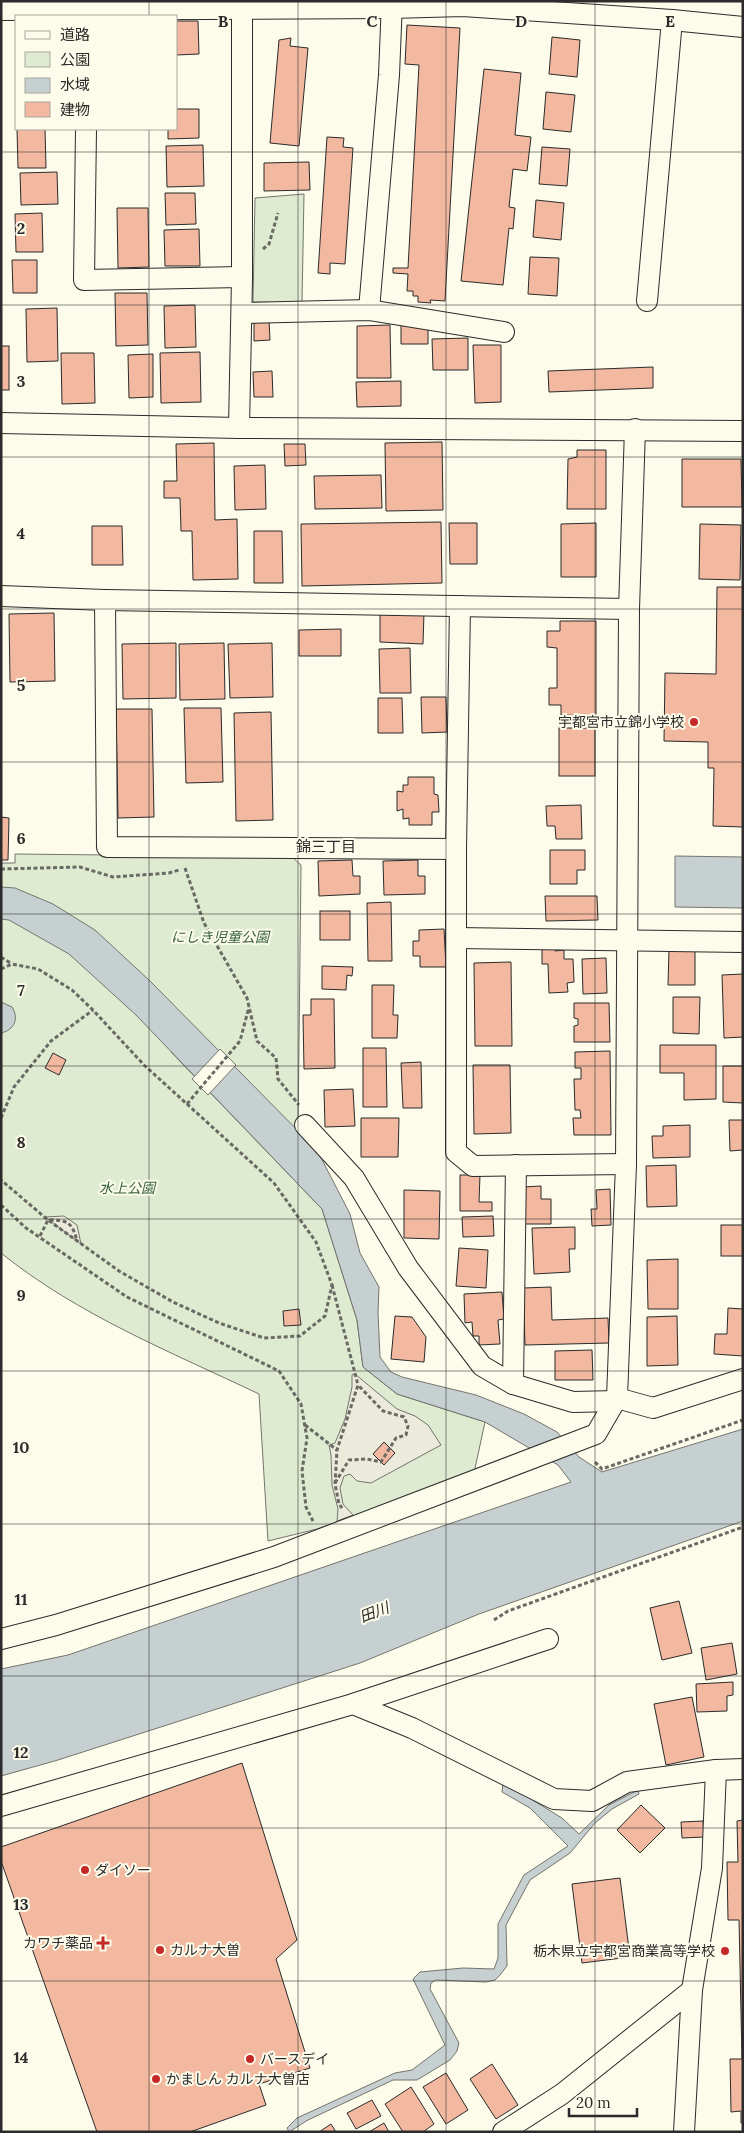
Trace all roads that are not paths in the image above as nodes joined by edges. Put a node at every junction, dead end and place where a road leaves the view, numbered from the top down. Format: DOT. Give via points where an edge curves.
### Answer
graph roads {
  1 [pos="392,5"];
  2 [pos="242,9"];
  3 [pos="1,10"];
  4 [pos="87,12"];
  5 [pos="672,20"];
  6 [pos="743,27"];
  7 [pos="86,130"];
  8 [pos="242,277"];
  9 [pos="647,301"];
  10 [pos="368,310"];
  11 [pos="242,313"];
  12 [pos="504,332"];
  13 [pos="1,423"];
  14 [pos="239,428"];
  15 [pos="635,429"];
  16 [pos="743,430"];
  17 [pos="1,596"];
  18 [pos="105,600"];
  19 [pos="460,606"];
  20 [pos="630,609"];
  21 [pos="456,849"];
  22 [pos="456,938"];
  23 [pos="628,940"];
  24 [pos="743,942"];
  25 [pos="305,1125"];
  26 [pos="626,1164"];
  27 [pos="516,1165"];
  28 [pos="743,1379"];
  29 [pos="513,1384"];
  30 [pos="616,1400"];
  31 [pos="1,1639"];
  32 [pos="548,1639"];
  33 [pos="354,1704"];
  34 [pos="743,1768"];
  35 [pos="716,1770"];
  36 [pos="1,1806"];
  37 [pos="692,1990"];
  38 [pos="503,2132"];
  39 [pos="684,2132"];
  1 -- 2 [label="street"];
  1 -- 5 [label="street" via="463,6"];
  1 -- 10 [label="street" via="389,75"];
  2 -- 4 [label="street"];
  2 -- 8 [label="street"];
  3 -- 4 [label="street"];
  5 -- 6 [label="street"];
  5 -- 9 [label="street"];
  7 -- 8 [label="street" via="84,280"];
  8 -- 11 [label="street"];
  10 -- 11 [label="street"];
  10 -- 12 [label="street"];
  11 -- 14 [label="street"];
  13 -- 14 [label="street"];
  14 -- 15 [label="street"];
  15 -- 16 [label="street"];
  15 -- 20 [label="street"];
  17 -- 18 [label="street"];
  18 -- 19 [label="street"];
  18 -- 21 [label="street" via="107,847"];
  19 -- 20 [label="street"];
  19 -- 21 [label="street"];
  20 -- 23 [label="street"];
  21 -- 22 [label="street"];
  22 -- 23 [label="street"];
  22 -- 27 [label="street" via="456,1152 473,1166"];
  23 -- 24 [label="street"];
  23 -- 26 [label="street"];
  25 -- 29 [label="street" via="354,1178 408,1268 482,1366"];
  26 -- 27 [label="street"];
  26 -- 30 [label="street"];
  27 -- 29 [label="street"];
  28 -- 30 [label="street" via="653,1408"];
  29 -- 30 [label="street" via="573,1402"];
  30 -- 31 [label="street" via="596,1434 274,1557"];
  32 -- 33 [label="street"];
  33 -- 35 [label="street" via="412,1728 554,1799 592,1801 627,1782"];
  33 -- 36 [label="street"];
  34 -- 35 [label="street"];
  35 -- 37 [label="street" via="712,1868"];
  37 -- 38 [label="street" via="562,2094"];
  37 -- 39 [label="street"];
}
